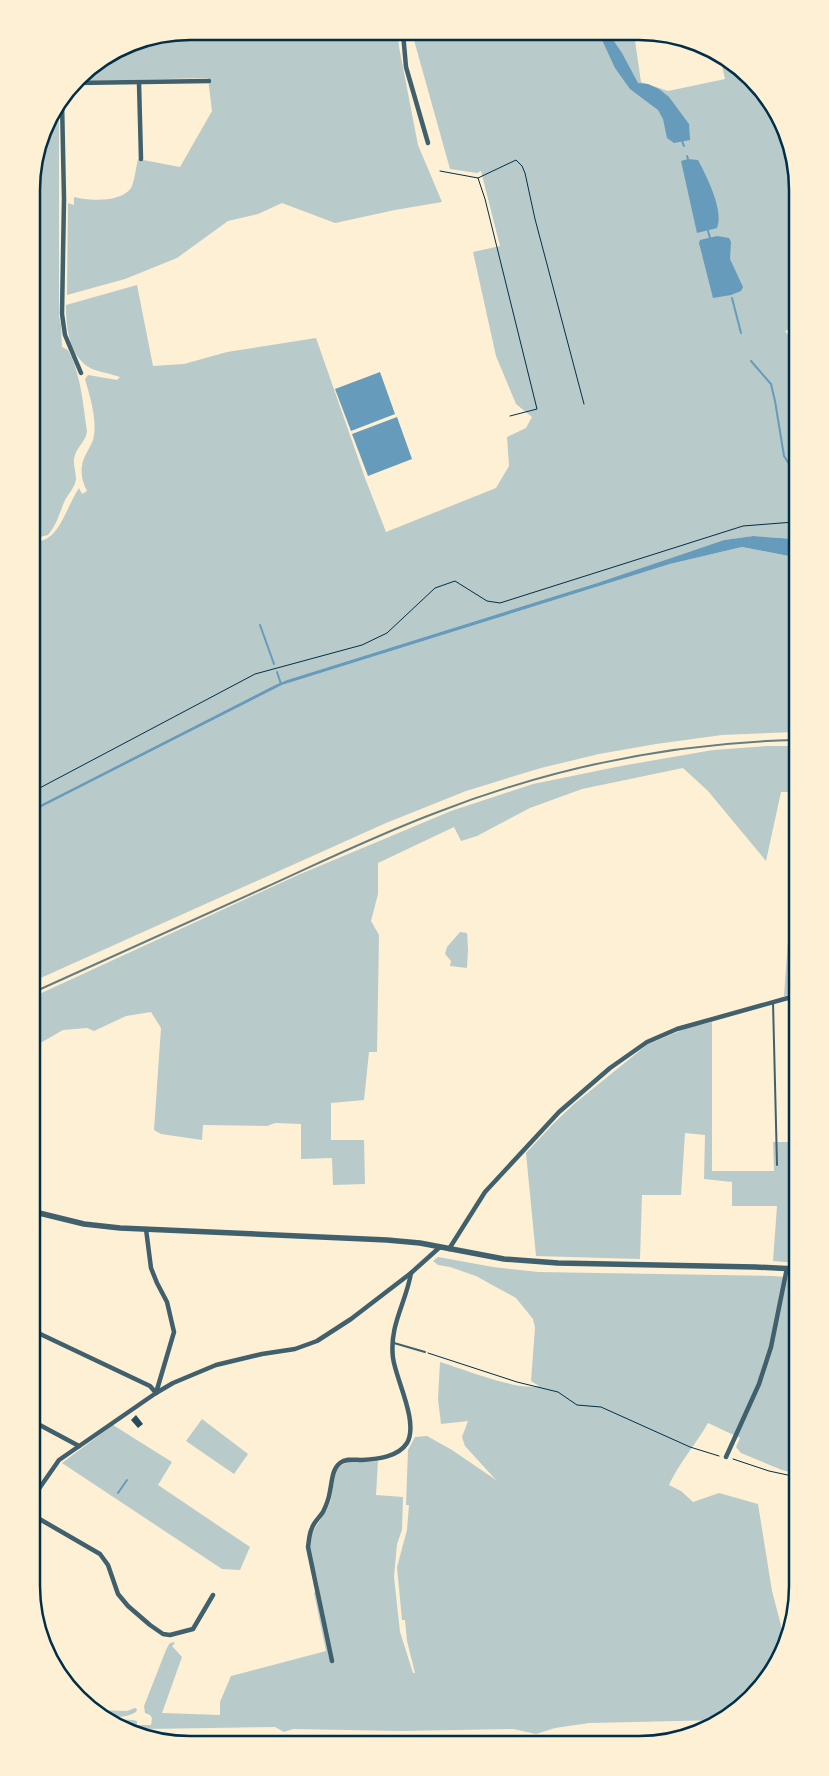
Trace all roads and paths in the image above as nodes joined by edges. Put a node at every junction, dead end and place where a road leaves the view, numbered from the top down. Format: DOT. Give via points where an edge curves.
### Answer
graph roads {
  1 [pos="404,40"];
  2 [pos="209,81"];
  3 [pos="85,83"];
  4 [pos="138,83"];
  5 [pos="62,112"];
  6 [pos="428,143"];
  7 [pos="141,160"];
  8 [pos="440,171"];
  9 [pos="478,178"];
  10 [pos="81,373"];
  11 [pos="584,404"];
  12 [pos="510,416"];
  13 [pos="789,522"];
  14 [pos="40,787"];
  15 [pos="789,998"];
  16 [pos="773,1002"];
  17 [pos="778,1165"];
  18 [pos="40,1213"];
  19 [pos="146,1229"];
  20 [pos="440,1247"];
  21 [pos="449,1249"];
  22 [pos="786,1268"];
  23 [pos="789,1268"];
  24 [pos="411,1273"];
  25 [pos="40,1334"];
  26 [pos="392,1343"];
  27 [pos="425,1352"];
  28 [pos="156,1393"];
  29 [pos="40,1425"];
  30 [pos="79,1446"];
  31 [pos="726,1458"];
  32 [pos="789,1475"];
  33 [pos="40,1487"];
  34 [pos="40,1519"];
  35 [pos="213,1595"];
  36 [pos="332,1661"];
  1 -- 6 [label="street" via="406,67"];
  2 -- 4 [label="street"];
  3 -- 4 [label="street"];
  4 -- 7 [label="street"];
  5 -- 10 [label="street" via="62,314 65,335"];
  8 -- 9 [label="path"];
  9 -- 11 [label="path" via="516,160 522,166"];
  9 -- 12 [label="path" via="537,410"];
  13 -- 14 [label="path" via="743,526 500,603 487,601 454,581 435,588 387,633 362,645 256,674"];
  15 -- 16 [label="street"];
  16 -- 17 [label="lane"];
  16 -- 21 [label="street" via="662,1034 610,1068 560,1112 485,1192"];
  18 -- 19 [label="street" via="84,1224"];
  19 -- 20 [label="street" via="354,1237"];
  19 -- 28 [label="street" via="151,1268 167,1302 174,1332"];
  20 -- 21 [label="street"];
  20 -- 24 [label="street"];
  21 -- 22 [label="street" via="504,1259 558,1263"];
  22 -- 23 [label="street"];
  22 -- 31 [label="street" via="771,1347 759,1384"];
  24 -- 26 [label="street"];
  24 -- 28 [label="street" via="317,1340 295,1349 216,1365"];
  25 -- 28 [label="street" via="150,1386"];
  26 -- 27 [label="lane"];
  26 -- 36 [label="street" via="393,1359 407,1408 410,1435 407,1442 402,1450 391,1456 339,1463 328,1501 309,1536 308,1547"];
  27 -- 31 [label="path" via="558,1392 577,1405 601,1407 690,1447"];
  28 -- 30 [label="street"];
  29 -- 30 [label="street"];
  30 -- 33 [label="street" via="59,1460"];
  31 -- 32 [label="path"];
  34 -- 35 [label="street" via="100,1554 118,1594 137,1615 163,1634 193,1628"];
}
